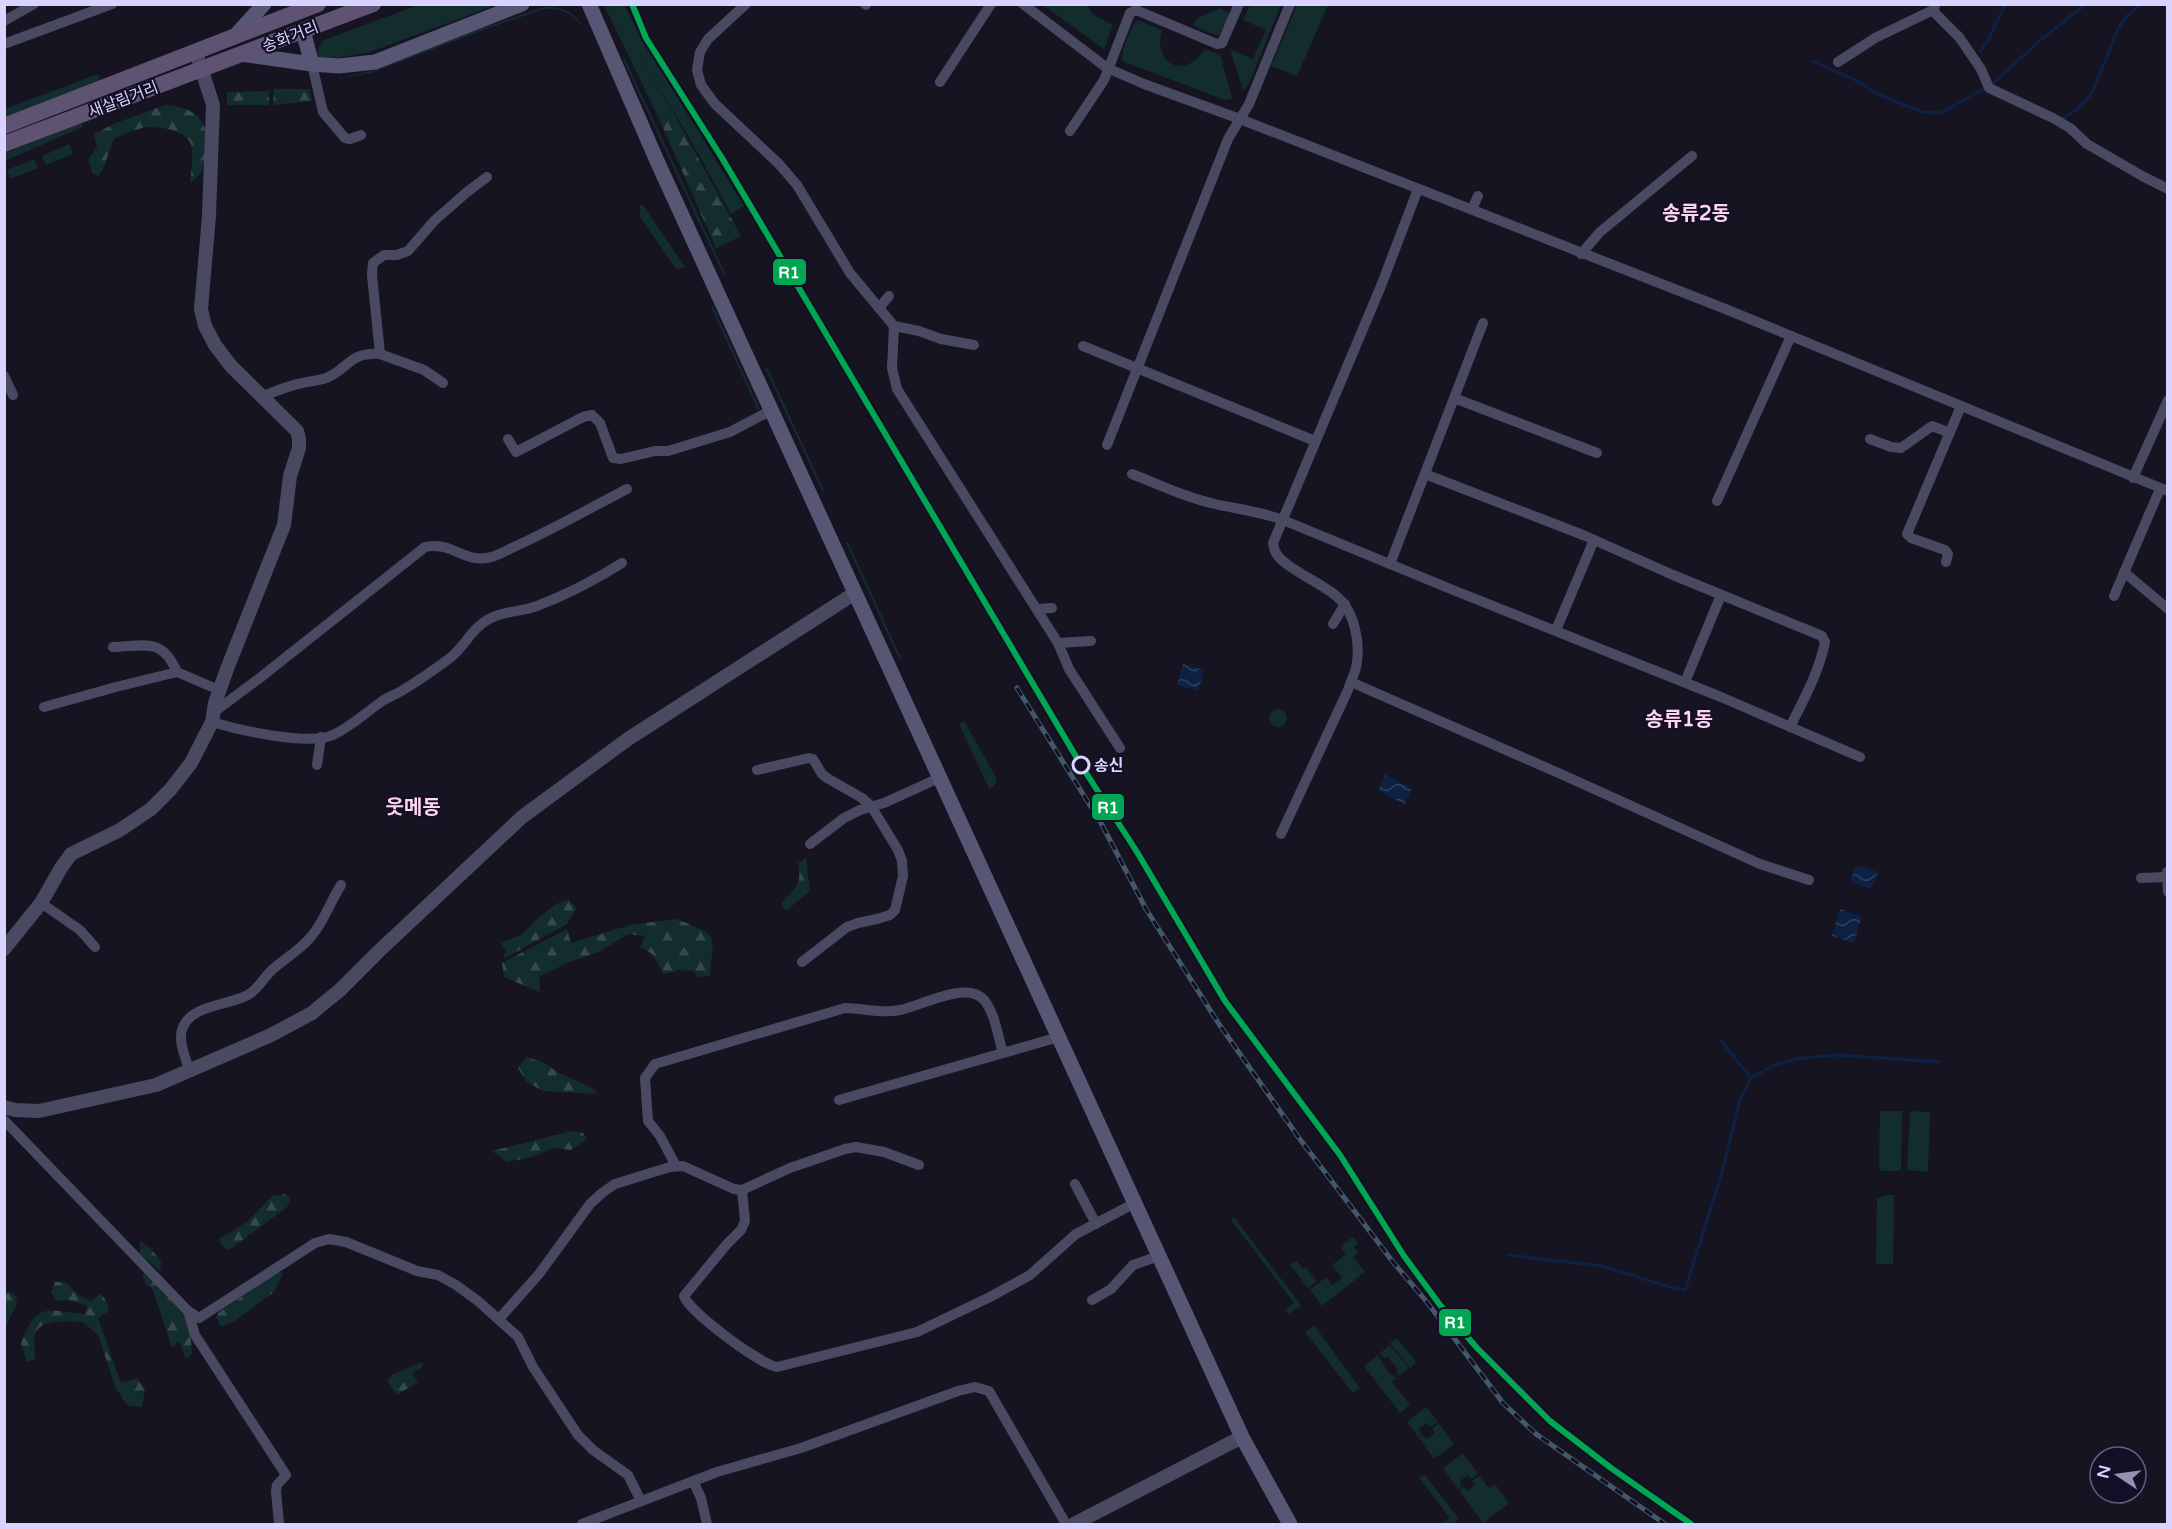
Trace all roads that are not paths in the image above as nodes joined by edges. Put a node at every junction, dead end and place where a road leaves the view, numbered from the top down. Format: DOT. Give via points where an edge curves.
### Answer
graph roads {
  1 [pos="34,4"];
  2 [pos="112,4"];
  3 [pos="264,4"];
  4 [pos="318,4"];
  5 [pos="373,4"];
  6 [pos="522,4"];
  7 [pos="589,4"];
  8 [pos="746,4"];
  9 [pos="991,4"];
  10 [pos="1023,4"];
  11 [pos="1239,4"];
  12 [pos="1290,4"];
  13 [pos="1934,7"];
  14 [pos="291,9"];
  15 [pos="4,21"];
  16 [pos="303,31"];
  17 [pos="235,36"];
  18 [pos="4,45"];
  19 [pos="194,51"];
  20 [pos="241,54"];
  21 [pos="1838,62"];
  22 [pos="312,64"];
  23 [pos="1107,68"];
  24 [pos="202,69"];
  25 [pos="940,82"];
  26 [pos="1240,119"];
  27 [pos="4,126"];
  28 [pos="1070,131"];
  29 [pos="361,135"];
  30 [pos="4,144"];
  31 [pos="1692,156"];
  32 [pos="487,177"];
  33 [pos="1418,189"];
  34 [pos="2168,189"];
  35 [pos="1478,196"];
  36 [pos="1472,209"];
  37 [pos="1581,254"];
  38 [pos="889,296"];
  39 [pos="879,308"];
  40 [pos="1483,323"];
  41 [pos="894,326"];
  42 [pos="1791,336"];
  43 [pos="974,345"];
  44 [pos="1083,346"];
  45 [pos="380,354"];
  46 [pos="1137,369"];
  47 [pos="4,376"];
  48 [pos="443,382"];
  49 [pos="13,395"];
  50 [pos="262,397"];
  51 [pos="1454,398"];
  52 [pos="2168,400"];
  53 [pos="1961,406"];
  54 [pos="772,410"];
  55 [pos="1950,433"];
  56 [pos="508,439"];
  57 [pos="1870,439"];
  58 [pos="1315,441"];
  59 [pos="1107,445"];
  60 [pos="1597,453"];
  61 [pos="1132,474"];
  62 [pos="1425,474"];
  63 [pos="2133,478"];
  64 [pos="627,489"];
  65 [pos="2164,490"];
  66 [pos="1717,501"];
  67 [pos="1283,520"];
  68 [pos="1594,540"];
  69 [pos="1946,562"];
  70 [pos="622,563"];
  71 [pos="1390,564"];
  72 [pos="2124,572"];
  73 [pos="855,594"];
  74 [pos="1721,595"];
  75 [pos="2114,596"];
  76 [pos="1345,604"];
  77 [pos="1052,608"];
  78 [pos="1037,609"];
  79 [pos="2168,609"];
  80 [pos="1333,624"];
  81 [pos="1556,630"];
  82 [pos="1091,641"];
  83 [pos="1058,643"];
  84 [pos="113,647"];
  85 [pos="177,672"];
  86 [pos="1351,682"];
  87 [pos="1685,682"];
  88 [pos="219,690"];
  89 [pos="44,707"];
  90 [pos="213,717"];
  91 [pos="1790,727"];
  92 [pos="321,737"];
  93 [pos="1120,748"];
  94 [pos="1860,757"];
  95 [pos="317,765"];
  96 [pos="757,770"];
  97 [pos="939,778"];
  98 [pos="871,806"];
  99 [pos="1281,834"];
  100 [pos="810,844"];
  101 [pos="2167,874"];
  102 [pos="2141,879"];
  103 [pos="1809,880"];
  104 [pos="341,885"];
  105 [pos="2168,892"];
  106 [pos="42,903"];
  107 [pos="95,947"];
  108 [pos="4,949"];
  109 [pos="802,962"];
  110 [pos="1059,1037"];
  111 [pos="1003,1053"];
  112 [pos="190,1072"];
  113 [pos="839,1100"];
  114 [pos="4,1107"];
  115 [pos="4,1120"];
  116 [pos="920,1165"];
  117 [pos="676,1166"];
  118 [pos="1075,1184"];
  119 [pos="742,1190"];
  120 [pos="1135,1203"];
  121 [pos="1096,1224"];
  122 [pos="1159,1256"];
  123 [pos="1092,1300"];
  124 [pos="188,1311"];
  125 [pos="500,1319"];
  126 [pos="1242,1437"];
  127 [pos="693,1481"];
  128 [pos="641,1502"];
  129 [pos="279,1524"];
  130 [pos="582,1524"];
  131 [pos="707,1524"];
  132 [pos="1066,1524"];
  133 [pos="1074,1524"];
  134 [pos="1290,1524"];
  1 -- 15 [label="street"];
  2 -- 18 [label="street"];
  3 -- 17 [label="main road"];
  4 -- 14 [label="main road, 송화거리"];
  5 -- 16 [label="main road, 송화거리"];
  6 -- 22 [label="main road" via="375,62"];
  7 -- 54 [label="main road"];
  8 -- 39 [label="street" via="708,39 700,52 697,70 701,85 715,104 797,185 850,273"];
  9 -- 25 [label="street"];
  10 -- 23 [label="street"];
  11 -- 23 [label="street" via="1222,43 1216,44 1136,10 1130,13"];
  12 -- 26 [label="street"];
  13 -- 21 [label="street"];
  13 -- 34 [label="street" via="1981,69 1988,87 2053,118 2087,144"];
  14 -- 17 [label="main road, 송화거리"];
  16 -- 20 [label="main road, 송화거리"];
  16 -- 22 [label="main road"];
  17 -- 19 [label="main road, 새살림거리"];
  19 -- 24 [label="street"];
  19 -- 27 [label="main road, 새살림거리"];
  20 -- 22 [label="main road"];
  20 -- 24 [label="main road, 새살림거리"];
  22 -- 29 [label="street" via="323,112 345,138"];
  23 -- 26 [label="street"];
  23 -- 28 [label="street" via="1104,80"];
  24 -- 30 [label="main road, 새살림거리"];
  24 -- 50 [label="street" via="213,105 201,309 215,345"];
  26 -- 33 [label="street"];
  26 -- 46 [label="street" via="1228,139"];
  31 -- 37 [label="street" via="1600,232"];
  32 -- 45 [label="street" via="434,221 408,250 384,255 373,263"];
  33 -- 36 [label="street"];
  33 -- 58 [label="street"];
  35 -- 36 [label="street"];
  36 -- 37 [label="street"];
  37 -- 42 [label="street"];
  38 -- 39 [label="street"];
  39 -- 41 [label="street"];
  40 -- 51 [label="street"];
  41 -- 43 [label="street"];
  41 -- 78 [label="street" via="892,368 897,388"];
  42 -- 53 [label="street"];
  42 -- 66 [label="street"];
  44 -- 46 [label="street"];
  45 -- 48 [label="street" via="424,370"];
  45 -- 50 [label="street" via="351,359 330,377"];
  46 -- 58 [label="street"];
  46 -- 59 [label="street"];
  47 -- 49 [label="street"];
  50 -- 88 [label="street" via="297,431 299,448 284,525"];
  51 -- 60 [label="street"];
  51 -- 62 [label="street"];
  52 -- 63 [label="street"];
  53 -- 55 [label="street"];
  53 -- 63 [label="street"];
  54 -- 56 [label="street" via="730,432 668,451 621,459 613,458 600,423 592,415 516,452"];
  54 -- 73 [label="main road"];
  55 -- 57 [label="street" via="1932,426 1901,448"];
  55 -- 69 [label="street" via="1907,534 1945,550"];
  58 -- 67 [label="street"];
  61 -- 67 [label="street" via="1188,497 1259,511"];
  62 -- 68 [label="street"];
  62 -- 71 [label="street"];
  63 -- 65 [label="street"];
  64 -- 90 [label="street" via="488,558 468,556 435,544 425,547"];
  65 -- 72 [label="street"];
  67 -- 71 [label="street"];
  67 -- 76 [label="street" via="1274,551"];
  68 -- 74 [label="street"];
  68 -- 81 [label="street"];
  70 -- 92 [label="street" via="537,606 488,619 434,670 346,728"];
  71 -- 81 [label="street"];
  72 -- 75 [label="street"];
  72 -- 79 [label="street"];
  73 -- 97 [label="main road"];
  73 -- 112 [label="street" via="628,739 522,817 312,1013"];
  74 -- 87 [label="street"];
  74 -- 91 [label="street" via="1822,636 1825,642 1810,687"];
  76 -- 80 [label="street"];
  76 -- 86 [label="street" via="1357,644"];
  77 -- 78 [label="street"];
  78 -- 83 [label="street"];
  81 -- 87 [label="street"];
  82 -- 83 [label="street"];
  83 -- 93 [label="street" via="1069,669"];
  84 -- 85 [label="street" via="157,646 164,649"];
  85 -- 88 [label="street"];
  85 -- 89 [label="street"];
  86 -- 99 [label="street"];
  86 -- 103 [label="street" via="1691,837"];
  87 -- 91 [label="street"];
  88 -- 90 [label="street"];
  90 -- 92 [label="street" via="238,730"];
  90 -- 106 [label="street" via="190,763 170,790 120,830 71,855"];
  91 -- 94 [label="street"];
  92 -- 95 [label="street"];
  96 -- 98 [label="street" via="813,759 827,778"];
  97 -- 98 [label="street"];
  97 -- 110 [label="main road"];
  98 -- 100 [label="street" via="844,818"];
  98 -- 109 [label="street" via="902,861 903,876 895,910 878,920 847,927"];
  101 -- 102 [label="street"];
  101 -- 105 [label="street"];
  104 -- 112 [label="street" via="315,932 250,994 196,1013 186,1022 181,1040"];
  106 -- 107 [label="street" via="80,930"];
  106 -- 108 [label="street"];
  110 -- 111 [label="street"];
  110 -- 120 [label="main road"];
  111 -- 113 [label="street"];
  111 -- 117 [label="street" via="984,1000 965,992 898,1011 845,1008 655,1064 645,1078 648,1121"];
  112 -- 114 [label="street" via="156,1085 58,1108 39,1111"];
  115 -- 124 [label="street"];
  116 -- 119 [label="street" via="856,1147 789,1168"];
  117 -- 119 [label="street" via="696,1170"];
  117 -- 125 [label="street" via="615,1184 602,1192 540,1274"];
  118 -- 121 [label="street"];
  119 -- 121 [label="street" via="746,1221 684,1296 685,1302 752,1356 777,1367 936,1324 1030,1275 1076,1234"];
  120 -- 121 [label="street"];
  120 -- 122 [label="main road"];
  122 -- 123 [label="street" via="1133,1265 1111,1289"];
  122 -- 126 [label="main road"];
  124 -- 125 [label="street" via="199,1318 315,1243 329,1239 438,1275"];
  124 -- 129 [label="street" via="195,1335 285,1475 276,1491"];
  125 -- 128 [label="street" via="518,1337 578,1435 628,1475"];
  126 -- 133 [label="street"];
  126 -- 134 [label="main road"];
  127 -- 128 [label="street"];
  127 -- 131 [label="street"];
  127 -- 132 [label="street" via="975,1387 988,1391"];
  128 -- 130 [label="street"];
}
